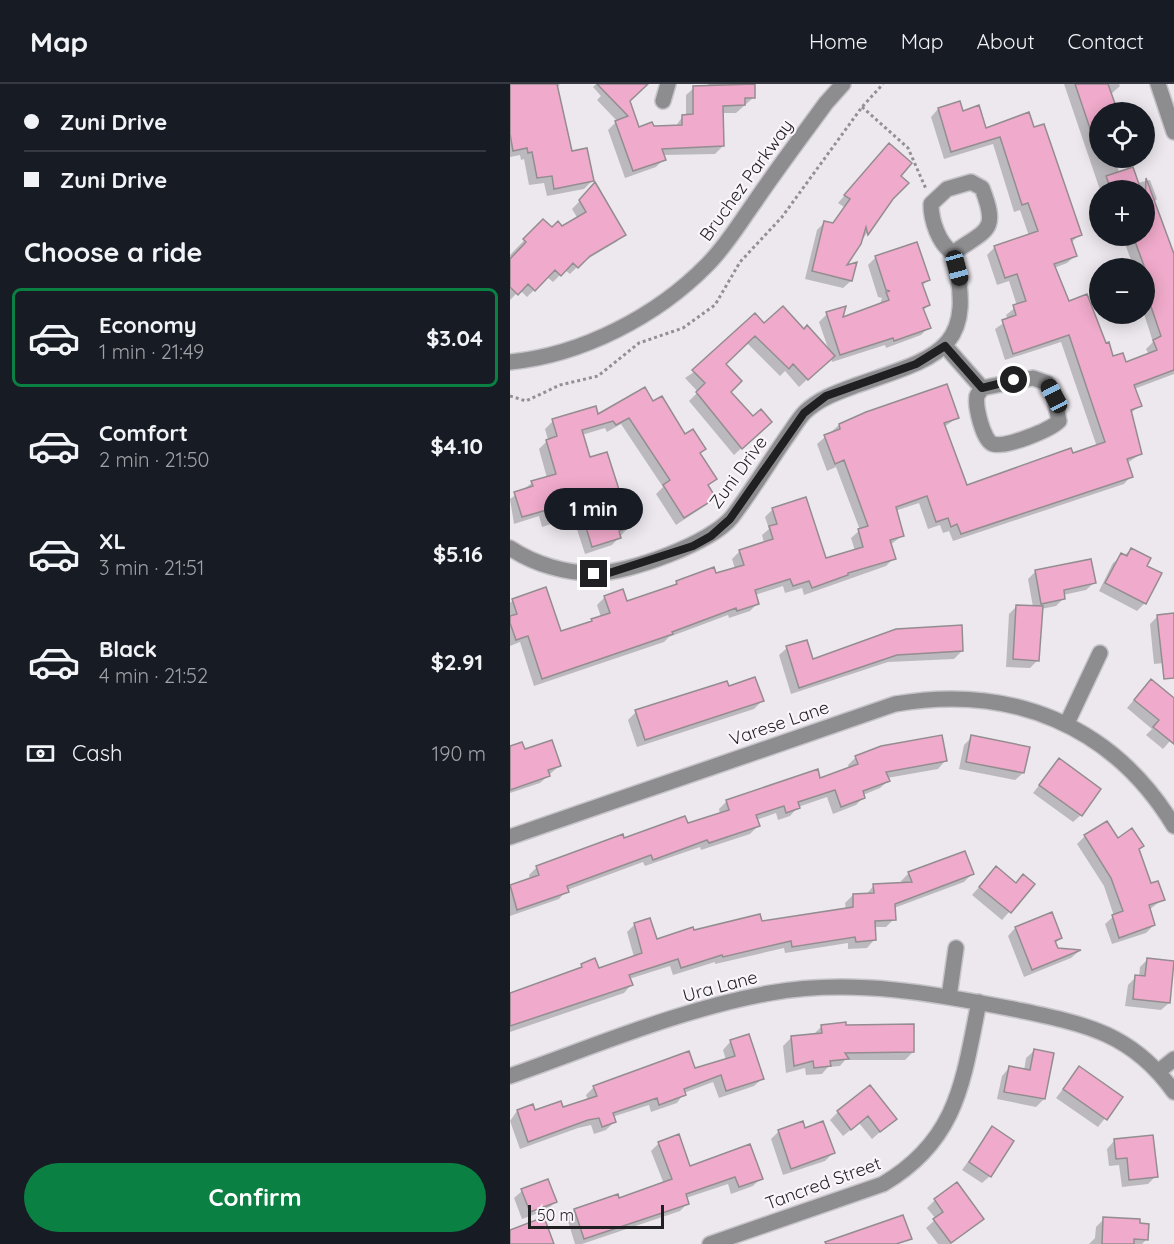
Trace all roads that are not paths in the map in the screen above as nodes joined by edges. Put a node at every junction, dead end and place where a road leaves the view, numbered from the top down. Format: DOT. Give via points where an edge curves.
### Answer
graph roads {
  1 [pos="668,84"];
  2 [pos="843,84"];
  3 [pos="1158,84"];
  4 [pos="663,101"];
  5 [pos="1174,132"];
  6 [pos="953,253"];
  7 [pos="945,346"];
  8 [pos="510,362"];
  9 [pos="982,388"];
  10 [pos="510,548"];
  11 [pos="1100,653"];
  12 [pos="1067,723"];
  13 [pos="1174,826"];
  14 [pos="510,837"];
  15 [pos="956,948"];
  16 [pos="949,996"];
  17 [pos="979,1002"];
  18 [pos="1174,1059"];
  19 [pos="1159,1071"];
  20 [pos="510,1076"];
  21 [pos="1174,1092"];
  22 [pos="710,1244"];
  1 -- 4 [label="street"];
  2 -- 8 [label="street, Bruchez Parkway" via="734,234 707,265 675,292 625,325 597,338 552,354"];
  3 -- 5 [label="street"];
  6 -- 6 [label="street" via="986,230 991,221 982,188 971,182 947,189 931,204 945,248"];
  6 -- 7 [label="street" via="961,307 954,333"];
  7 -- 9 [label="street"];
  7 -- 10 [label="street, Zuni Drive" via="916,364 826,396 804,413 730,519 693,546 609,573 594,574 563,570"];
  9 -- 9 [label="street" via="1014,380 1041,380 1054,396 1059,421 1053,428 993,444 988,441 978,411 977,396"];
  11 -- 12 [label="street"];
  12 -- 13 [label="street, Varese Lane" via="1125,765"];
  12 -- 14 [label="street, Varese Lane" via="1028,708 984,699 895,704"];
  15 -- 16 [label="street"];
  16 -- 17 [label="street, Ura Lane"];
  16 -- 20 [label="street, Ura Lane" via="884,989 822,988 772,993 714,1005"];
  17 -- 19 [label="street, Ura Lane" via="1079,1023 1112,1035"];
  17 -- 22 [label="street, Tancred Street" via="958,1094 944,1127 923,1156 883,1184"];
  18 -- 19 [label="street"];
  19 -- 21 [label="street, Ura Lane"];
}
